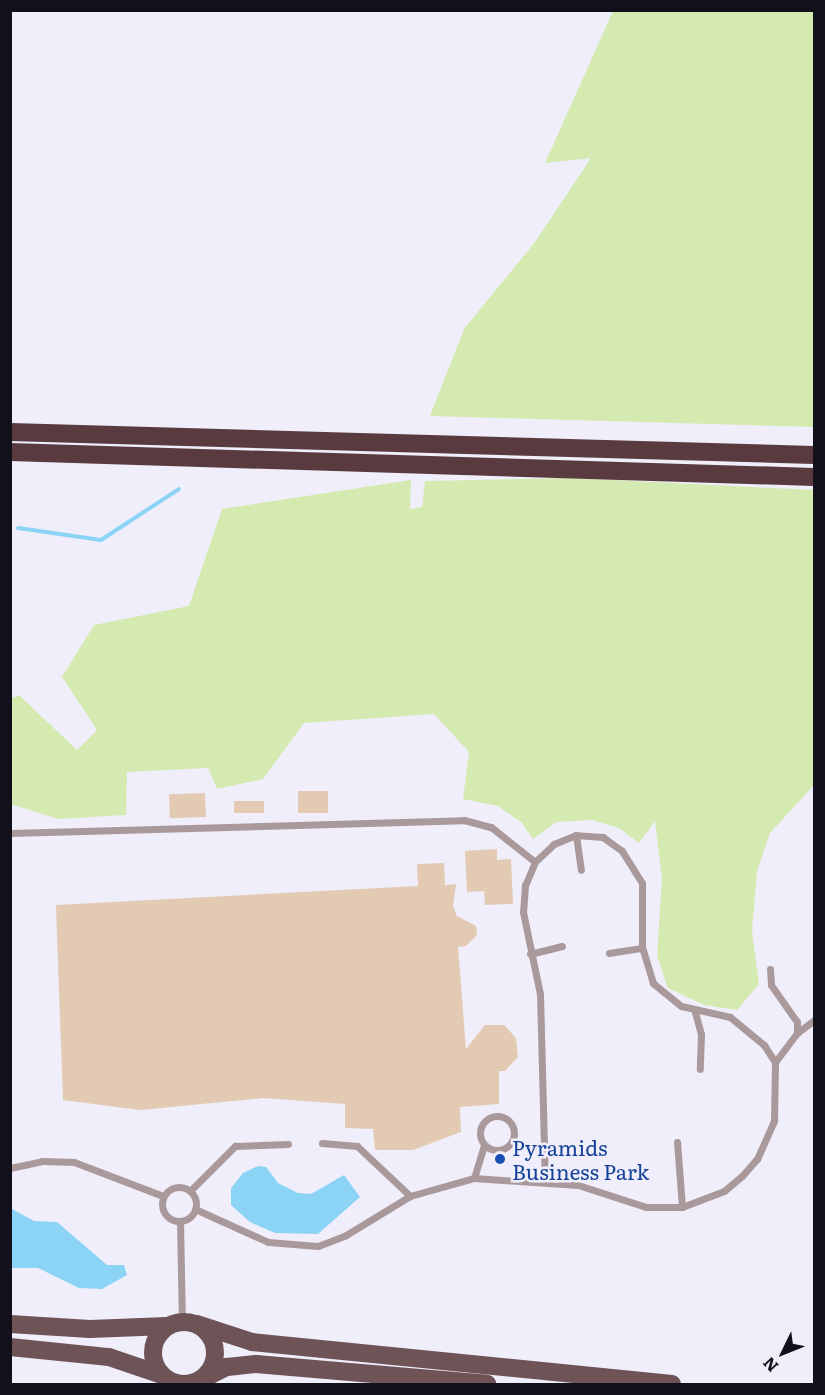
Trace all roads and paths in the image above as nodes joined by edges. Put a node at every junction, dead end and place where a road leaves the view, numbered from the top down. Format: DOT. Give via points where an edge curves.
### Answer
graph roads {
  1 [pos="10,421"];
  2 [pos="10,432"];
  3 [pos="408,443"];
  4 [pos="10,452"];
  5 [pos="814,455"];
  6 [pos="814,477"];
  7 [pos="10,833"];
  8 [pos="576,835"];
  9 [pos="535,862"];
  10 [pos="580,870"];
  11 [pos="562,946"];
  12 [pos="642,948"];
  13 [pos="609,953"];
  14 [pos="530,954"];
  15 [pos="770,969"];
  16 [pos="695,1012"];
  17 [pos="814,1020"];
  18 [pos="797,1033"];
  19 [pos="776,1062"];
  20 [pos="700,1069"];
  21 [pos="677,1142"];
  22 [pos="322,1143"];
  23 [pos="288,1144"];
  24 [pos="484,1145"];
  25 [pos="10,1168"];
  26 [pos="474,1178"];
  27 [pos="545,1181"];
  28 [pos="190,1191"];
  29 [pos="163,1196"];
  30 [pos="410,1196"];
  31 [pos="682,1207"];
  32 [pos="195,1209"];
  33 [pos="180,1221"];
  34 [pos="10,1324"];
  35 [pos="182,1324"];
  36 [pos="10,1347"];
  37 [pos="162,1376"];
  38 [pos="201,1380"];
  39 [pos="180,1384"];
  40 [pos="486,1384"];
  41 [pos="672,1384"];
  1 -- 3 [label="highway"];
  2 -- 3 [label="highway"];
  3 -- 5 [label="highway"];
  4 -- 6 [label="highway"];
  7 -- 9 [label="lane" via="464,820 491,827"];
  8 -- 9 [label="lane" via="554,844"];
  8 -- 10 [label="lane"];
  8 -- 12 [label="lane" via="603,837 636,868 642,884"];
  9 -- 14 [label="lane" via="525,885 523,912"];
  11 -- 14 [label="lane"];
  12 -- 13 [label="lane"];
  12 -- 16 [label="lane" via="654,983"];
  14 -- 27 [label="lane" via="540,994"];
  15 -- 18 [label="lane" via="771,986 797,1022"];
  16 -- 19 [label="lane" via="730,1017 764,1045"];
  16 -- 20 [label="lane" via="701,1034"];
  17 -- 18 [label="lane"];
  18 -- 19 [label="lane"];
  19 -- 31 [label="lane" via="774,1121 757,1159 724,1191"];
  21 -- 31 [label="lane"];
  22 -- 30 [label="lane" via="357,1146"];
  23 -- 28 [label="lane" via="235,1146"];
  24 -- 24 [label="lane" via="480,1134 483,1123 498,1116 509,1120 515,1136 510,1146 494,1150"];
  24 -- 26 [label="lane"];
  25 -- 29 [label="lane" via="42,1161 74,1162"];
  26 -- 27 [label="lane"];
  26 -- 30 [label="lane"];
  27 -- 31 [label="lane" via="578,1185 646,1207"];
  28 -- 29 [label="lane" via="174,1187"];
  28 -- 32 [label="lane"];
  29 -- 33 [label="lane" via="163,1211"];
  30 -- 32 [label="lane" via="346,1235 318,1246 268,1242"];
  32 -- 33 [label="lane"];
  33 -- 35 [label="lane"];
  34 -- 35 [label="main road" via="90,1329"];
  35 -- 37 [label="main road" via="153,1350"];
  35 -- 38 [label="main road" via="212,1337 216,1353 212,1369"];
  35 -- 41 [label="main road" via="252,1342"];
  36 -- 37 [label="main road" via="109,1357"];
  37 -- 39 [label="main road"];
  38 -- 39 [label="main road"];
  38 -- 40 [label="main road" via="227,1367 256,1364"];
}
